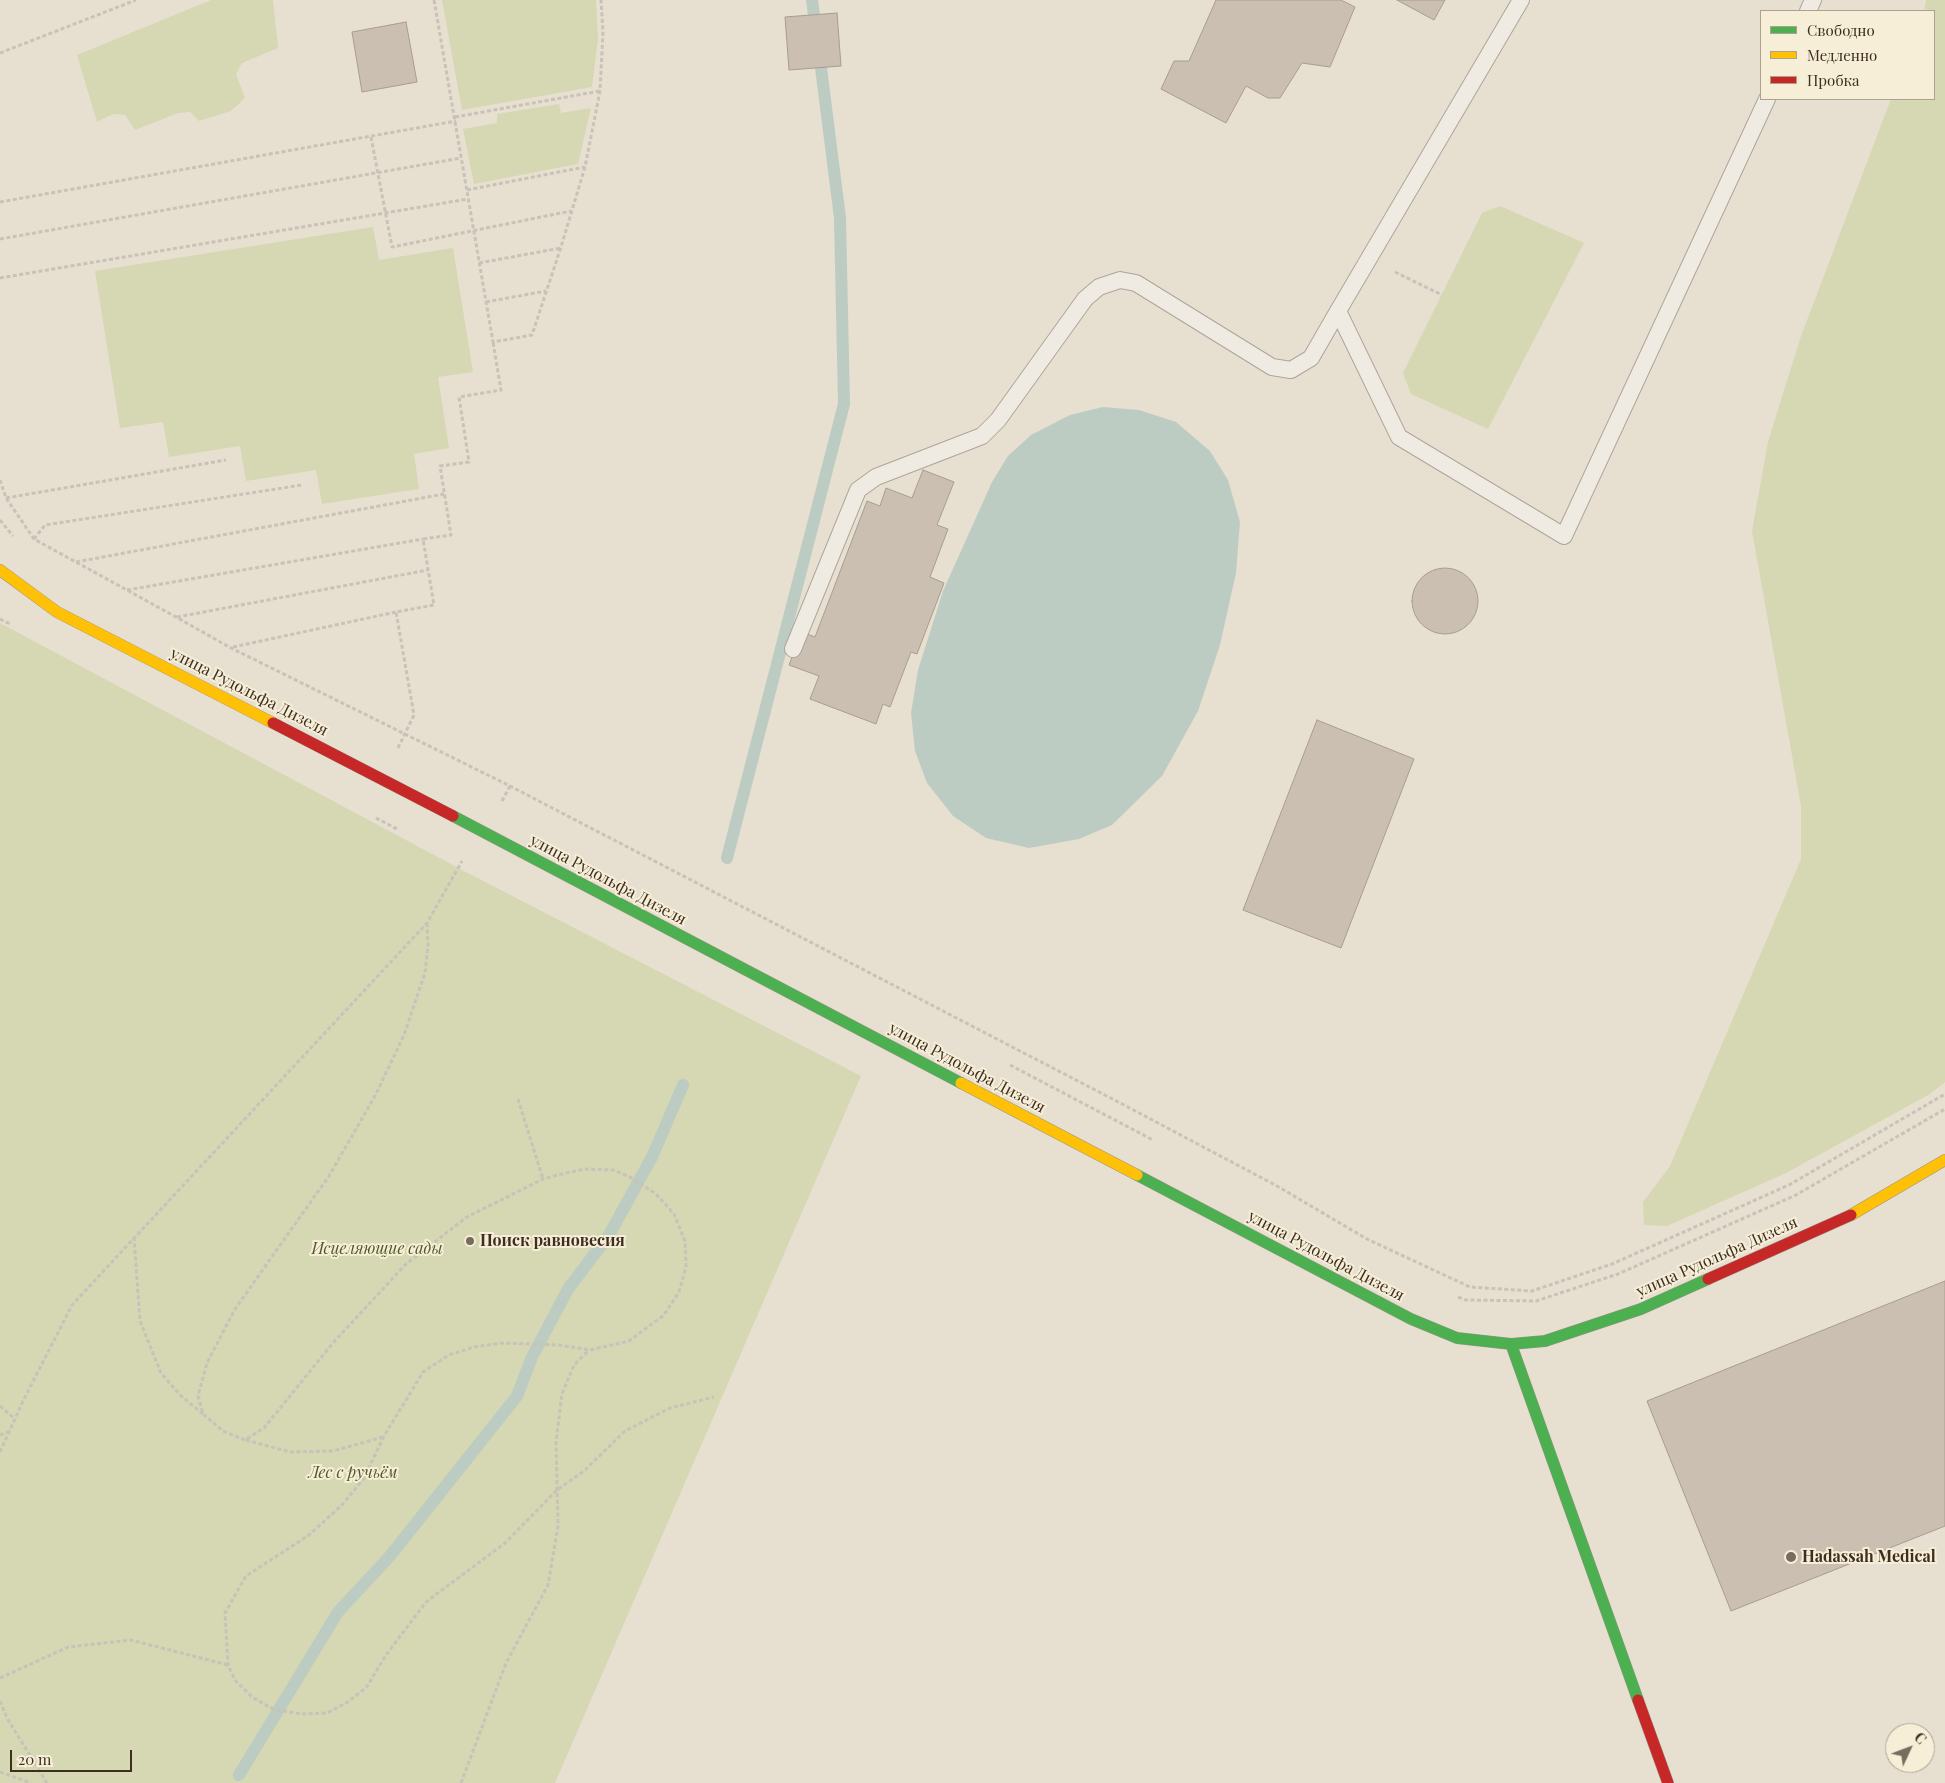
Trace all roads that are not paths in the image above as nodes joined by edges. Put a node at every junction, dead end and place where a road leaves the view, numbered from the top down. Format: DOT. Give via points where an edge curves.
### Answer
graph roads {
  1 [pos="1521,0"];
  2 [pos="1767,100"];
  3 [pos="1338,311"];
  4 [pos="0,570"];
  5 [pos="793,649"];
  6 [pos="1945,1160"];
  7 [pos="1511,1344"];
  8 [pos="1668,1783"];
  1 -- 3 [label="lane"];
  2 -- 3 [label="lane" via="1564,536 1400,437"];
  3 -- 5 [label="lane" via="1311,358 1291,370 1272,367 1136,283 1120,280 1099,287 1085,300 998,420 982,436 876,477 858,490"];
  4 -- 7 [label="street, улица Рудольфа Дизеля" via="58,612 1411,1319 1457,1338"];
  6 -- 7 [label="street, улица Рудольфа Дизеля" via="1849,1216 1641,1309 1545,1341"];
  7 -- 8 [label="street"];
}
